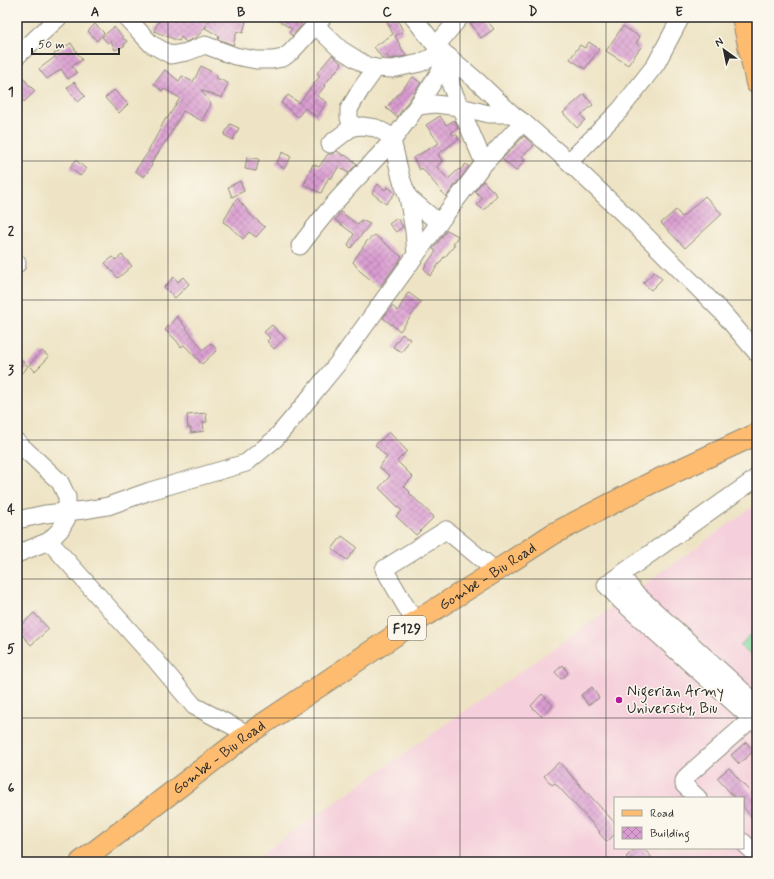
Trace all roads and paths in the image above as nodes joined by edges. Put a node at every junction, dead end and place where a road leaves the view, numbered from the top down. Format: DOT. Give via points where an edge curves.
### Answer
graph roads {
  1 [pos="59,17"];
  2 [pos="126,17"];
  3 [pos="413,17"];
  4 [pos="460,17"];
  5 [pos="681,17"];
  6 [pos="743,17"];
  7 [pos="319,21"];
  8 [pos="443,52"];
  9 [pos="17,56"];
  10 [pos="376,68"];
  11 [pos="757,83"];
  12 [pos="418,106"];
  13 [pos="460,107"];
  14 [pos="518,118"];
  15 [pos="352,127"];
  16 [pos="392,140"];
  17 [pos="330,144"];
  18 [pos="569,162"];
  19 [pos="484,163"];
  20 [pos="408,197"];
  21 [pos="439,223"];
  22 [pos="300,246"];
  23 [pos="416,255"];
  24 [pos="757,353"];
  25 [pos="757,434"];
  26 [pos="17,442"];
  27 [pos="757,477"];
  28 [pos="67,512"];
  29 [pos="17,520"];
  30 [pos="50,541"];
  31 [pos="17,554"];
  32 [pos="496,571"];
  33 [pos="621,575"];
  34 [pos="415,622"];
  35 [pos="757,704"];
  36 [pos="755,719"];
  37 [pos="248,734"];
  38 [pos="697,797"];
  39 [pos="744,843"];
  40 [pos="757,855"];
  41 [pos="81,862"];
  1 -- 9 [label="street"];
  2 -- 7 [label="street" via="151,44 171,55 187,52 205,44 234,56 256,60 283,58"];
  3 -- 8 [label="street"];
  4 -- 8 [label="street"];
  5 -- 18 [label="street" via="656,64 620,110"];
  6 -- 11 [label="highway"];
  7 -- 10 [label="street" via="340,49 367,66"];
  8 -- 10 [label="street" via="420,63 392,69"];
  8 -- 12 [label="street"];
  8 -- 13 [label="street" via="451,86"];
  8 -- 14 [label="street"];
  10 -- 15 [label="street" via="349,109"];
  12 -- 13 [label="street" via="435,104"];
  12 -- 16 [label="street"];
  13 -- 14 [label="street"];
  13 -- 19 [label="street"];
  14 -- 18 [label="street"];
  14 -- 19 [label="street"];
  15 -- 16 [label="street" via="376,128"];
  15 -- 17 [label="street"];
  16 -- 20 [label="street"];
  16 -- 22 [label="street" via="323,216"];
  18 -- 24 [label="street" via="717,307"];
  19 -- 21 [label="street"];
  20 -- 21 [label="street"];
  20 -- 23 [label="street"];
  21 -- 23 [label="street"];
  23 -- 28 [label="street" via="338,363 275,439 246,464 150,491 108,506"];
  25 -- 32 [label="main road, Gombe - Biu Road / F129" via="651,483 560,530"];
  26 -- 28 [label="street" via="60,482 67,497"];
  27 -- 33 [label="street"];
  28 -- 29 [label="street"];
  28 -- 30 [label="street" via="60,530"];
  30 -- 31 [label="street"];
  30 -- 37 [label="street" via="194,706"];
  32 -- 34 [label="main road, Gombe - Biu Road / F129"];
  32 -- 34 [label="street" via="446,530 384,569"];
  33 -- 35 [label="street" via="634,592"];
  33 -- 36 [label="street" via="606,585"];
  34 -- 37 [label="main road, Gombe - Biu Road / F129"];
  36 -- 38 [label="street" via="687,776 684,785"];
  37 -- 41 [label="main road, Gombe - Biu Road / F129"];
  39 -- 40 [label="street"];
}
